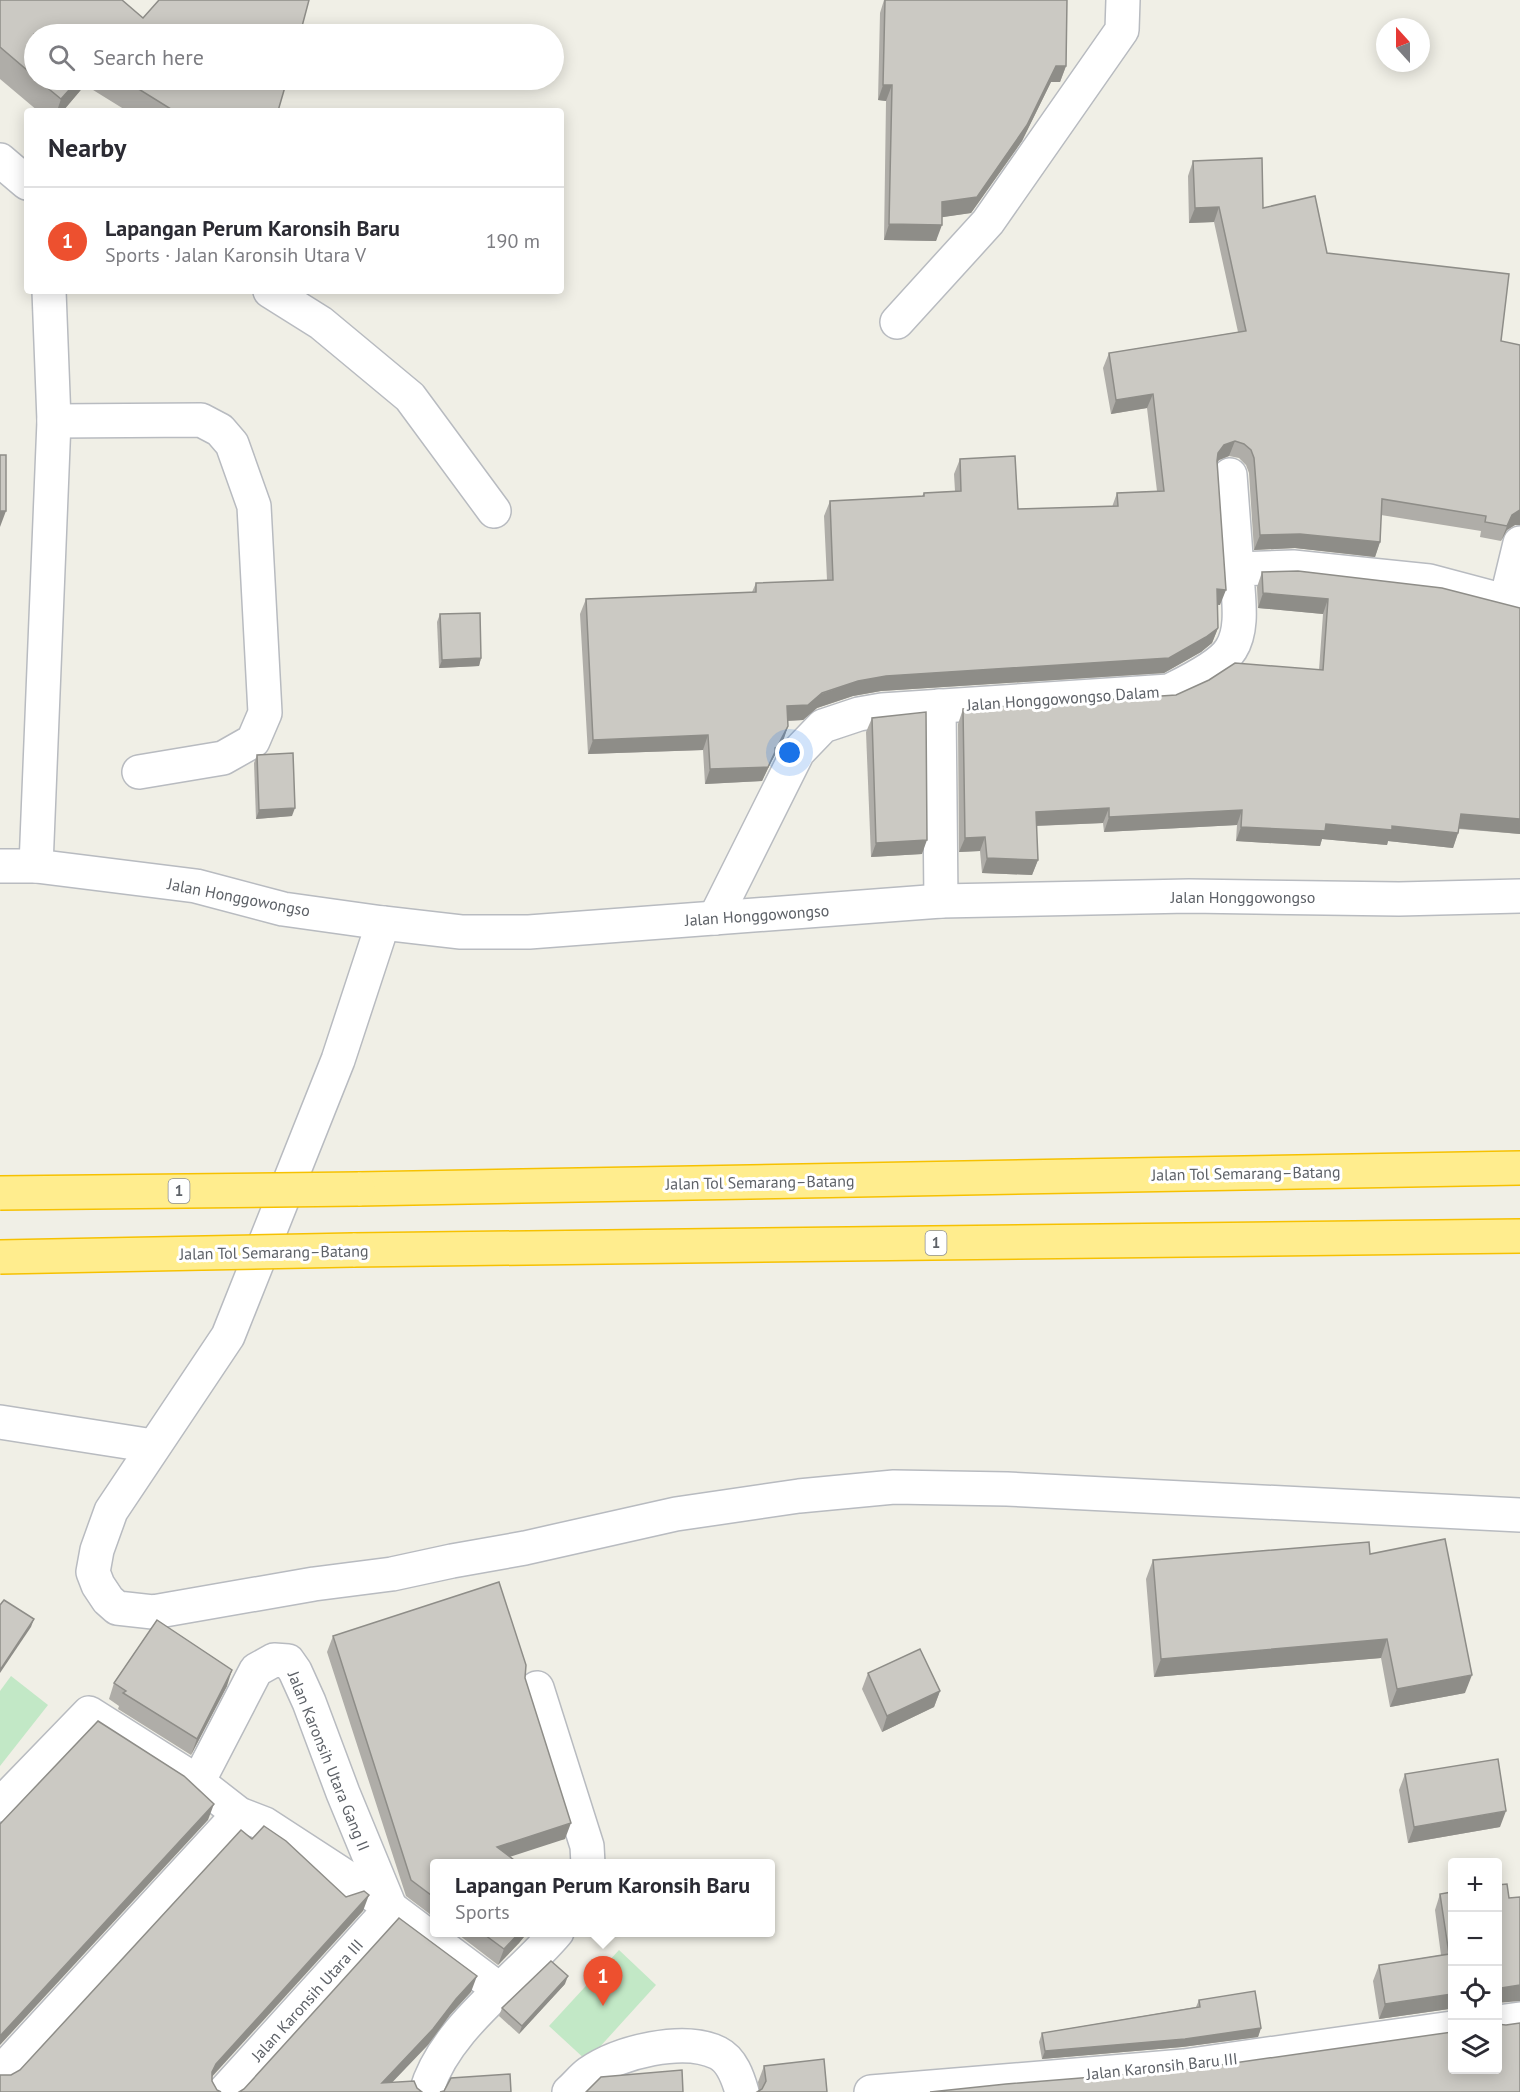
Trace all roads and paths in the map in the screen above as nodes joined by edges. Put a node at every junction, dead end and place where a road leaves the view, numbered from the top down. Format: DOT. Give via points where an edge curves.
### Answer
graph roads {
  1 [pos="1123,0"];
  2 [pos="0,160"];
  3 [pos="24,180"];
  4 [pos="49,294"];
  5 [pos="275,294"];
  6 [pos="897,322"];
  7 [pos="54,421"];
  8 [pos="1230,475"];
  9 [pos="494,511"];
  10 [pos="1520,543"];
  11 [pos="1237,569"];
  12 [pos="1513,603"];
  13 [pos="939,706"];
  14 [pos="139,772"];
  15 [pos="0,866"];
  16 [pos="36,866"];
  17 [pos="1520,896"];
  18 [pos="941,901"];
  19 [pos="716,918"];
  20 [pos="383,923"];
  21 [pos="1520,1168"];
  22 [pos="0,1193"];
  23 [pos="1520,1236"];
  24 [pos="0,1257"];
  25 [pos="0,1422"];
  26 [pos="153,1446"];
  27 [pos="1520,1515"];
  28 [pos="537,1688"];
  29 [pos="198,1782"];
  30 [pos="0,1804"];
  31 [pos="239,1814"];
  32 [pos="588,1859"];
  33 [pos="390,1909"];
  34 [pos="552,1937"];
  35 [pos="500,1990"];
  36 [pos="1520,2019"];
  37 [pos="1502,2021"];
  38 [pos="1448,2029"];
  39 [pos="0,2073"];
  40 [pos="224,2092"];
  41 [pos="426,2092"];
  42 [pos="569,2092"];
  43 [pos="742,2092"];
  44 [pos="871,2092"];
  1 -- 6 [label="street" via="1122,30 988,222"];
  2 -- 3 [label="street"];
  4 -- 7 [label="street"];
  5 -- 9 [label="street" via="321,323 410,397"];
  7 -- 14 [label="street" via="201,420 220,430 232,444 254,506 265,713 257,732 253,741 223,758"];
  7 -- 16 [label="street"];
  8 -- 11 [label="street, Jalan Honggowongso Dalam"];
  10 -- 12 [label="street"];
  11 -- 12 [label="street" via="1293,567 1429,580"];
  11 -- 13 [label="street, Jalan Honggowongso Dalam" via="1239,620 1231,651 1170,691"];
  13 -- 18 [label="street"];
  13 -- 19 [label="street, Jalan Honggowongso Dalam" via="882,710 823,726 798,752"];
  15 -- 16 [label="street, Jalan Honggowongso"];
  16 -- 20 [label="street, Jalan Honggowongso" via="196,886 283,909"];
  17 -- 18 [label="street, Jalan Honggowongso"];
  18 -- 19 [label="street, Jalan Honggowongso"];
  19 -- 20 [label="street, Jalan Honggowongso" via="529,932 461,932"];
  20 -- 26 [label="street" via="338,1060 228,1336"];
  21 -- 22 [label="highway, Jalan Tol Semarang–Batang / 1, bridge"];
  23 -- 24 [label="highway, Jalan Tol Semarang–Batang / 1, bridge"];
  25 -- 26 [label="street"];
  26 -- 27 [label="street" via="111,1511 97,1550 93,1572 98,1585 117,1608 153,1612 392,1574 676,1514 894,1487"];
  28 -- 32 [label="street"];
  29 -- 30 [label="street" via="89,1713"];
  29 -- 31 [label="street"];
  29 -- 33 [label="street, Jalan Karonsih Utara Gang II" via="256,1670 274,1660 288,1661 305,1692"];
  31 -- 33 [label="street" via="265,1824 368,1890"];
  31 -- 39 [label="street"];
  33 -- 35 [label="street"];
  33 -- 40 [label="street, Jalan Karonsih Utara III"];
  34 -- 35 [label="street"];
  35 -- 41 [label="street" via="448,2046"];
  36 -- 37 [label="street"];
  38 -- 44 [label="street, Jalan Karonsih Baru III" via="1184,2066"];
  42 -- 43 [label="street" via="589,2073 619,2057 661,2047 718,2053 734,2070"];
}
